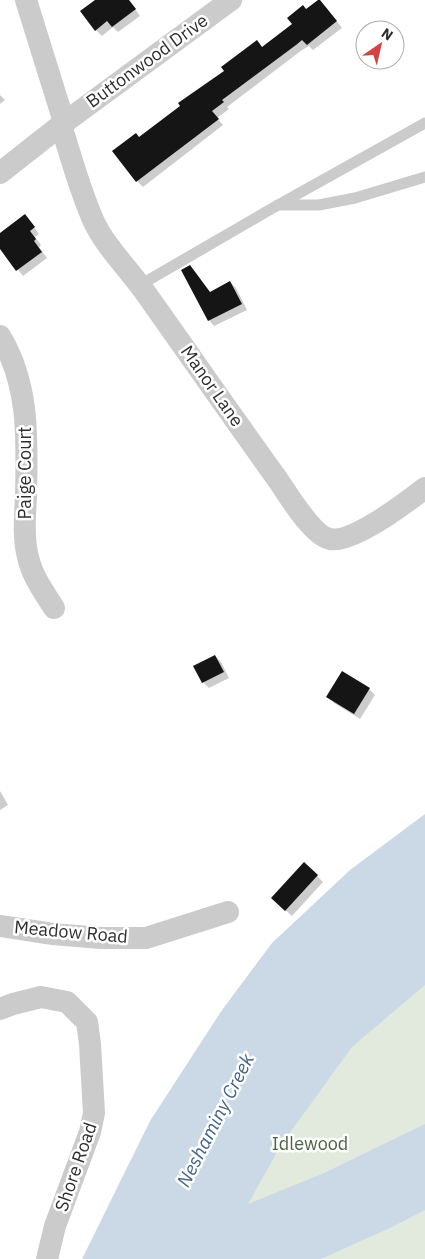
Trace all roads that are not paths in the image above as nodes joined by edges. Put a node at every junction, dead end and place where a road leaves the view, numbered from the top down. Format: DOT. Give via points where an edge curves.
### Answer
graph roads {
  1 [pos="26,0"];
  2 [pos="231,0"];
  3 [pos="425,123"];
  4 [pos="63,124"];
  5 [pos="0,173"];
  6 [pos="425,178"];
  7 [pos="278,205"];
  8 [pos="140,285"];
  9 [pos="0,336"];
  10 [pos="425,488"];
  11 [pos="54,608"];
  12 [pos="228,912"];
  13 [pos="0,926"];
  14 [pos="0,1009"];
  15 [pos="47,1259"];
  1 -- 4 [label="street, Manor Lane"];
  2 -- 4 [label="street, Buttonwood Drive"];
  3 -- 7 [label="lane"];
  4 -- 5 [label="street"];
  4 -- 8 [label="street, Manor Lane" via="94,221 108,246"];
  6 -- 7 [label="lane" via="319,205"];
  7 -- 8 [label="lane"];
  8 -- 10 [label="street, Manor Lane" via="316,532 328,539 349,536 383,518"];
  9 -- 11 [label="street, Paige Court" via="16,368 25,410 28,557 34,578"];
  12 -- 13 [label="street, Meadow Road" via="146,938 101,938"];
  14 -- 15 [label="street, Shore Road" via="42,997 67,1002 87,1022 94,1113"];
}
